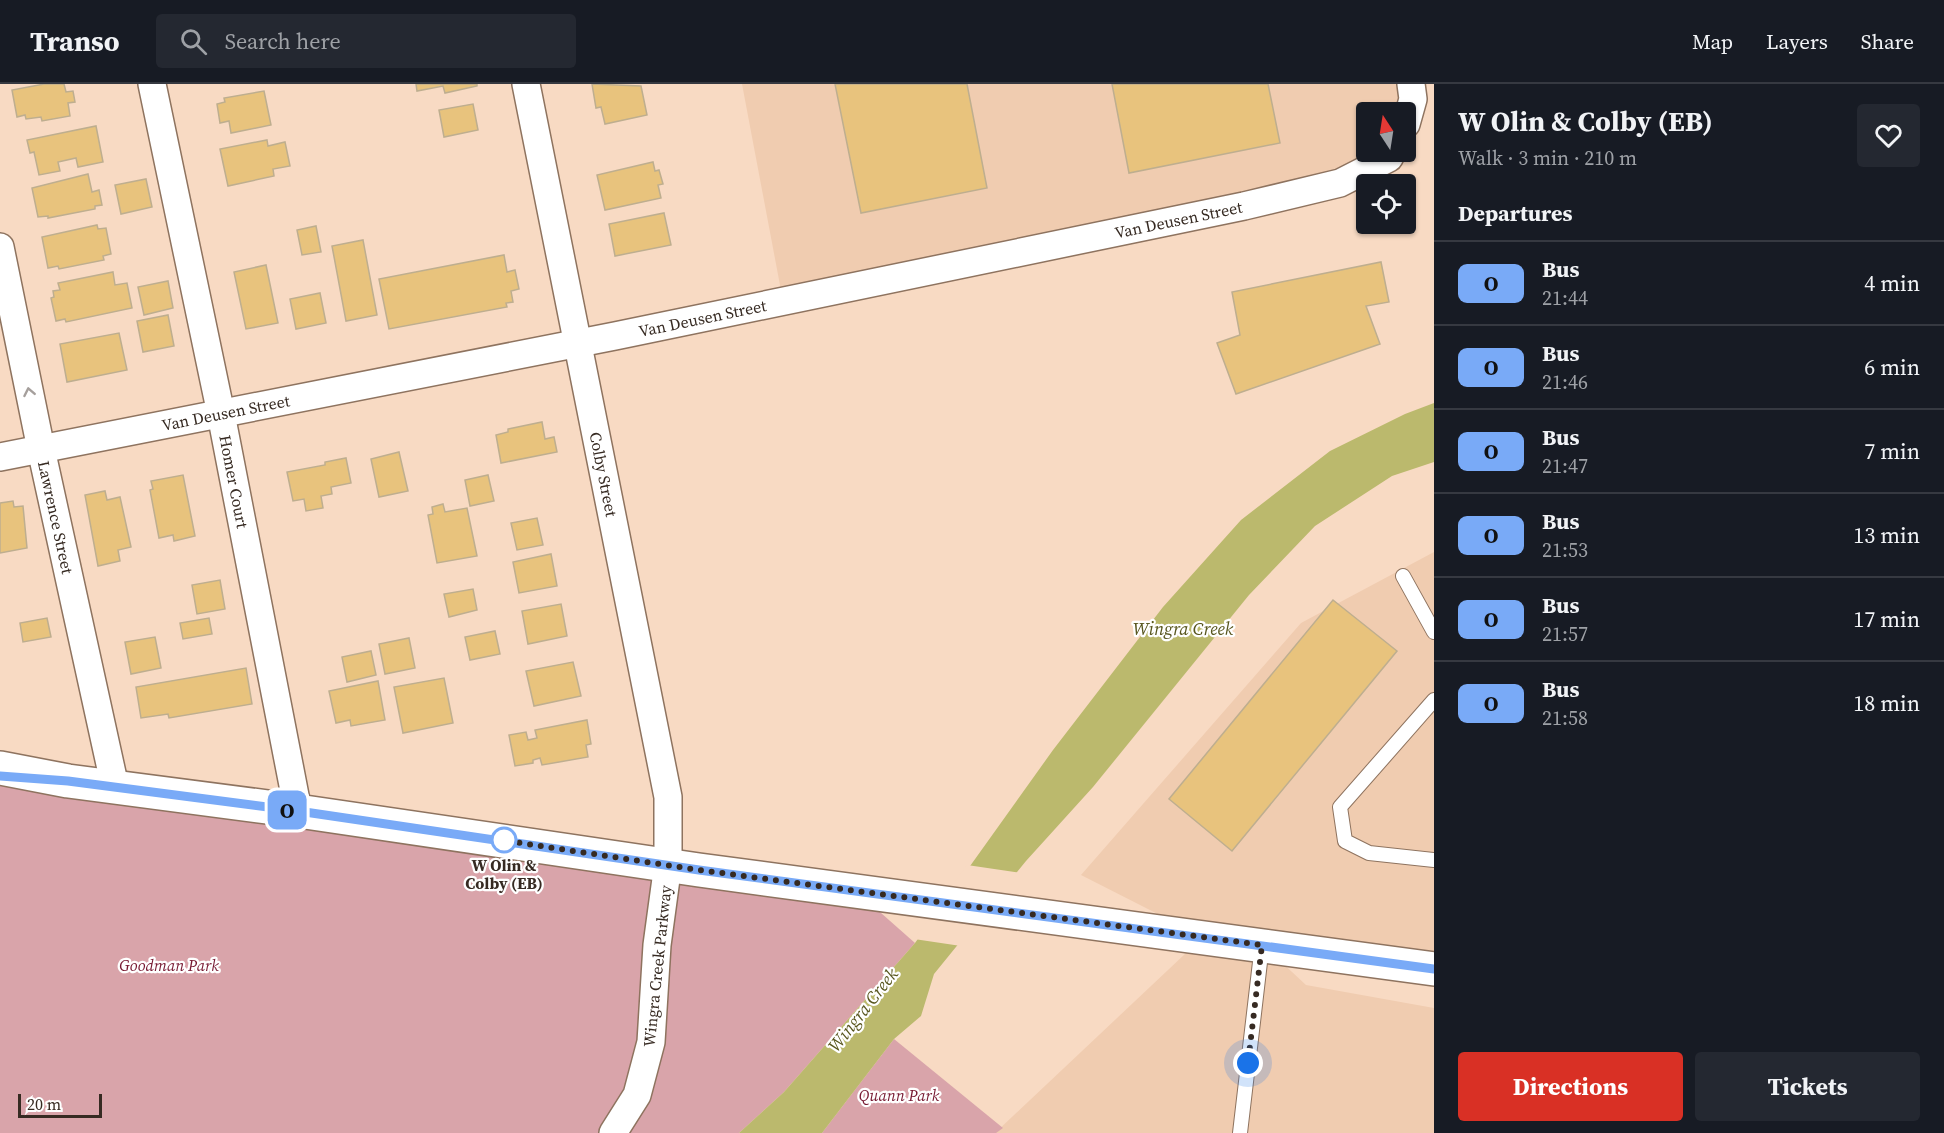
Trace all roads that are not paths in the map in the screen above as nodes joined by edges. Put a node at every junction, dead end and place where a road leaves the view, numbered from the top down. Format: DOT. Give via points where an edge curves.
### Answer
graph roads {
  1 [pos="152,84"];
  2 [pos="526,84"];
  3 [pos="1411,84"];
  4 [pos="1412,102"];
  5 [pos="1381,162"];
  6 [pos="0,248"];
  7 [pos="578,344"];
  8 [pos="221,414"];
  9 [pos="40,449"];
  10 [pos="0,457"];
  11 [pos="1403,576"];
  12 [pos="1434,632"];
  13 [pos="1434,700"];
  14 [pos="0,768"];
  15 [pos="0,777"];
  16 [pos="68,781"];
  17 [pos="115,787"];
  18 [pos="298,811"];
  19 [pos="1434,860"];
  20 [pos="668,864"];
  21 [pos="1262,945"];
  22 [pos="1434,969"];
  23 [pos="613,1133"];
  24 [pos="1240,1133"];
  1 -- 8 [label="street, Homer Court"];
  2 -- 7 [label="street, Colby Street"];
  3 -- 4 [label="street"];
  5 -- 7 [label="street, Van Deusen Street" via="1340,183 1244,206"];
  9 -- 6 [label="street, Lawrence Street, one-way"];
  7 -- 8 [label="street, Van Deusen Street"];
  7 -- 20 [label="street, Colby Street" via="668,797"];
  8 -- 9 [label="street, Van Deusen Street"];
  8 -- 18 [label="street, Homer Court"];
  9 -- 10 [label="street, Van Deusen Street"];
  9 -- 17 [label="street, Lawrence Street"];
  11 -- 12 [label="lane"];
  13 -- 19 [label="lane" via="1340,807 1345,842 1369,853"];
  14 -- 16 [label="street"];
  15 -- 16 [label="street"];
  16 -- 17 [label="street"];
  17 -- 18 [label="street"];
  18 -- 20 [label="street"];
  20 -- 21 [label="street"];
  20 -- 23 [label="street, Wingra Creek Parkway" via="657,945 651,1042 637,1095"];
  21 -- 22 [label="street"];
  21 -- 24 [label="lane"];
}
